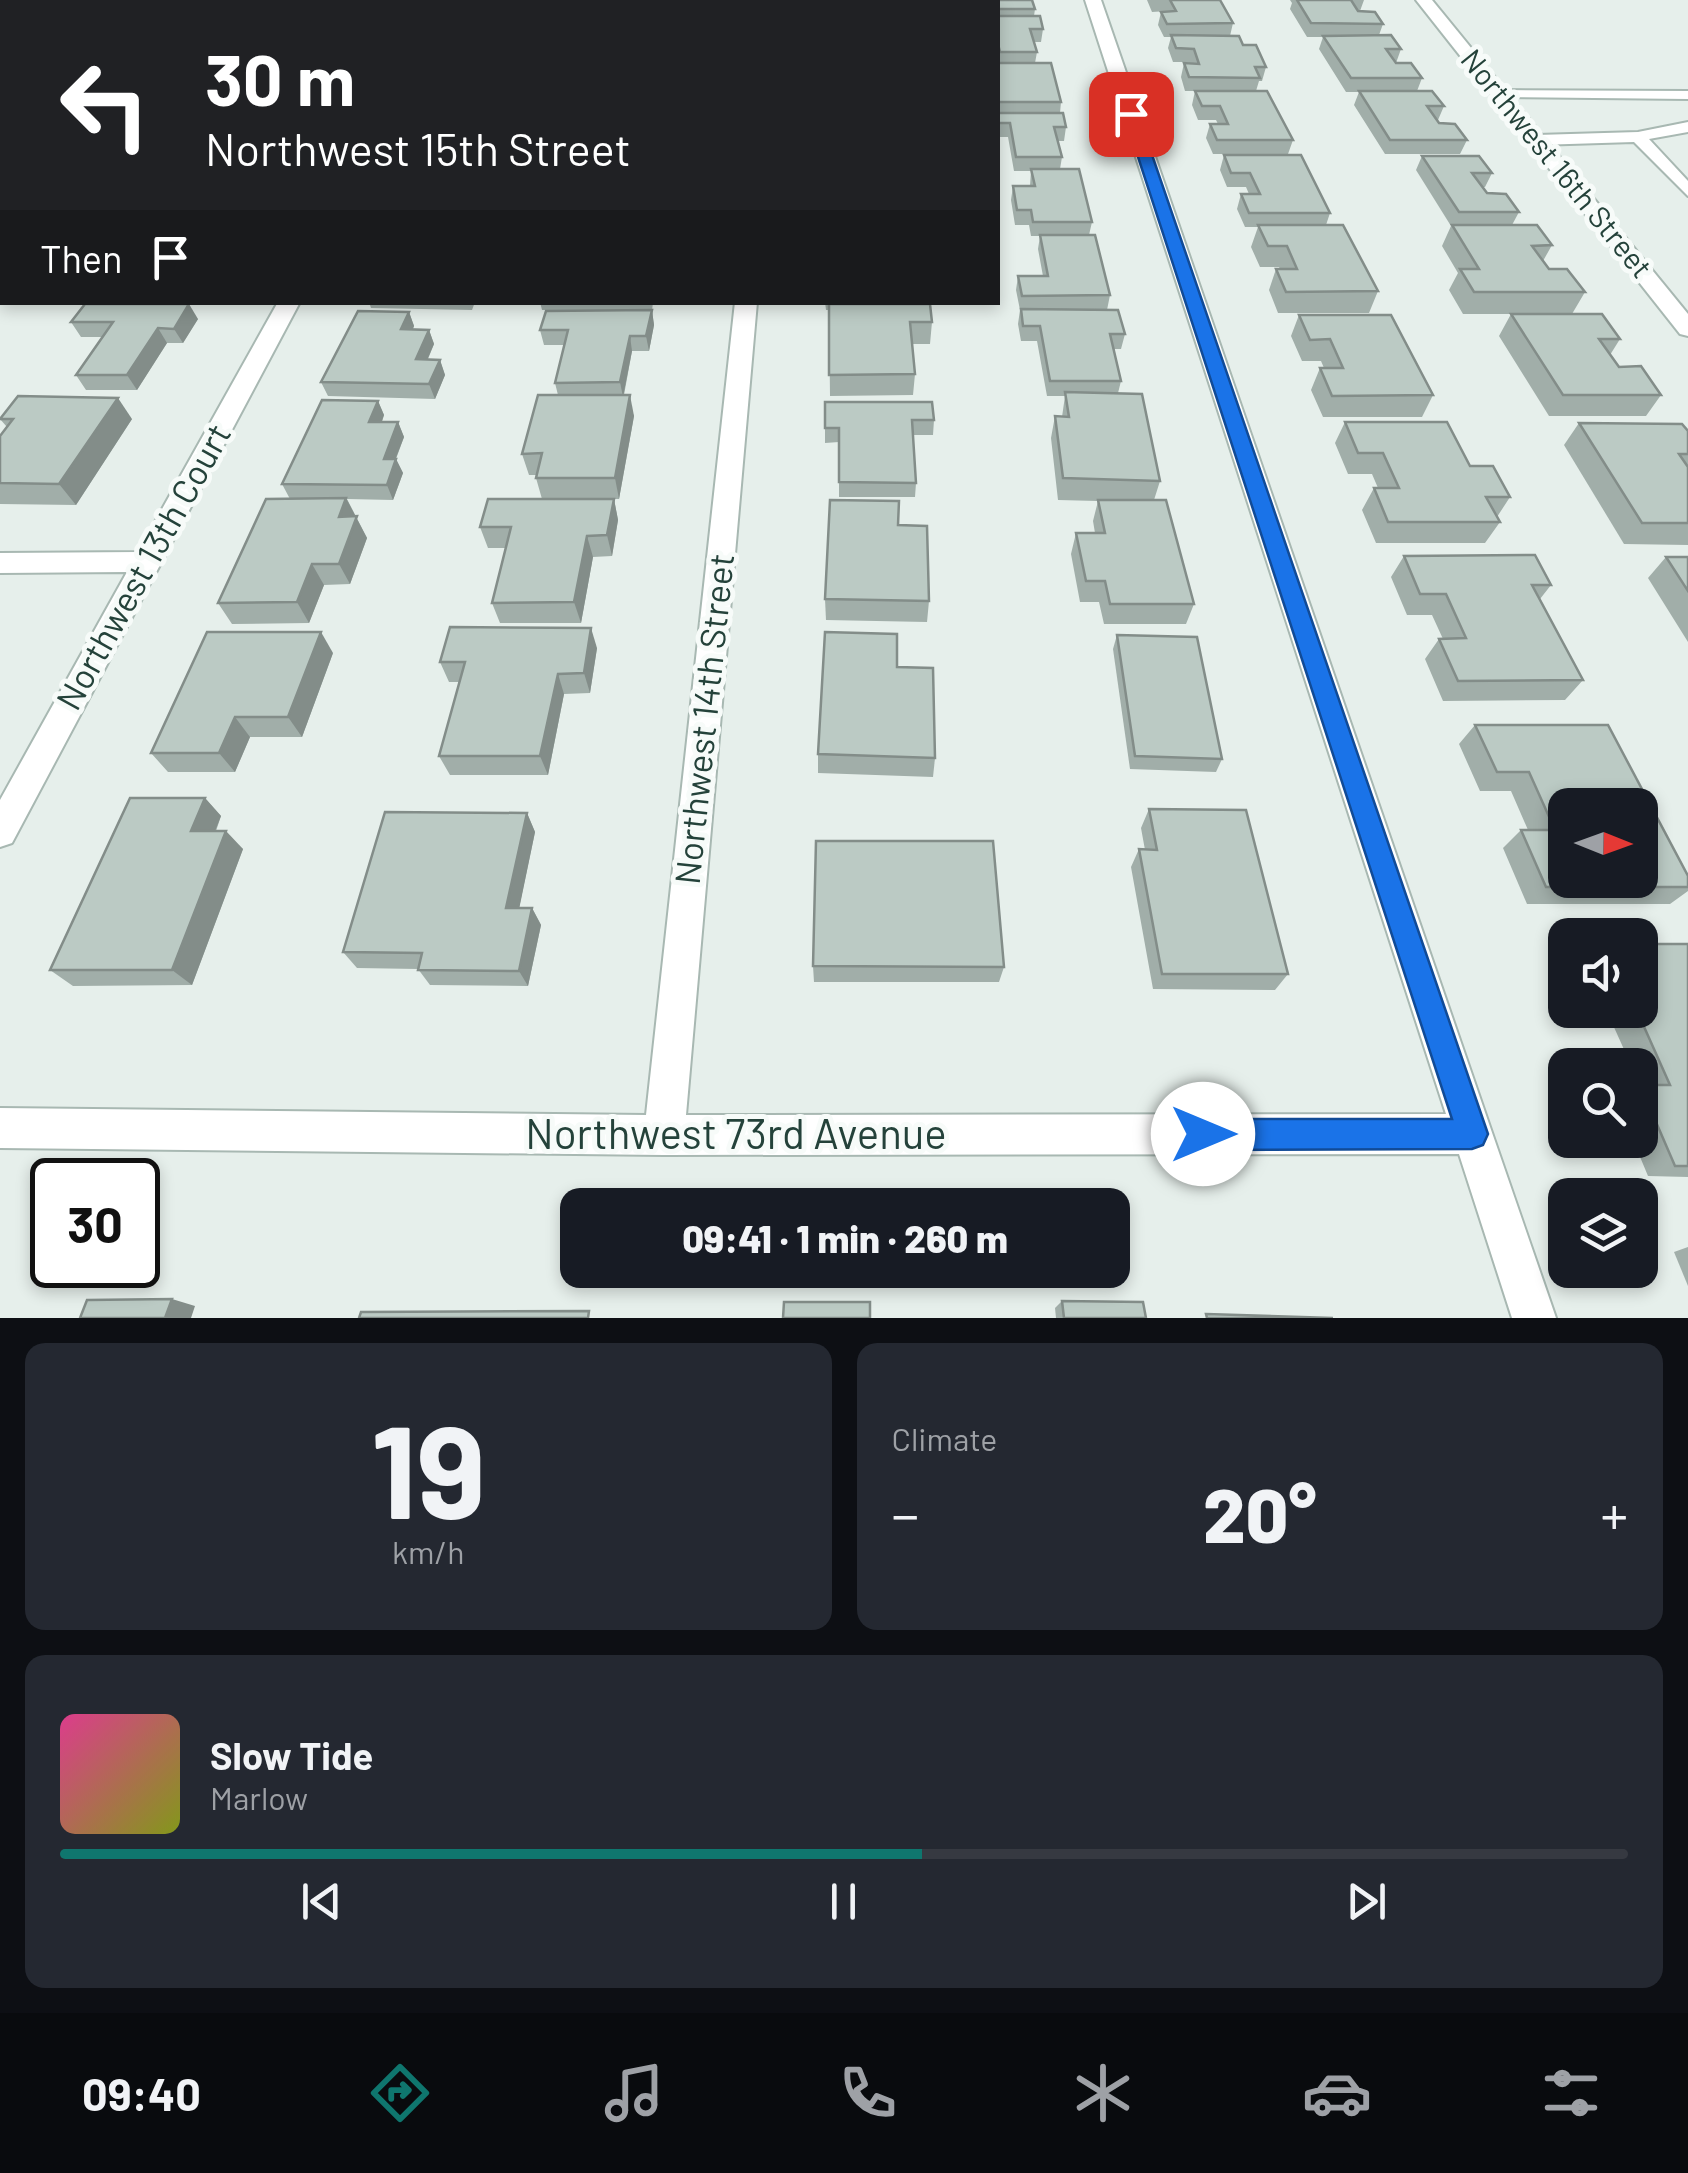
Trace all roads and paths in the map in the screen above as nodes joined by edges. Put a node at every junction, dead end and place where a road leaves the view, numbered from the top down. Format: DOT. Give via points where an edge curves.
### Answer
graph roads {
  1 [pos="1093,0"];
  2 [pos="1424,0"];
  3 [pos="1500,94"];
  4 [pos="1688,95"];
  5 [pos="1688,127"];
  6 [pos="1638,137"];
  7 [pos="1537,140"];
  8 [pos="1688,191"];
  9 [pos="287,305"];
  10 [pos="746,305"];
  11 [pos="1688,329"];
  12 [pos="147,562"];
  13 [pos="0,564"];
  14 [pos="0,832"];
  15 [pos="0,1128"];
  16 [pos="1472,1134"];
  17 [pos="664,1135"];
  18 [pos="1534,1318"];
  1 -- 16 [label="street"];
  2 -- 3 [label="street, Northwest 16th Street"];
  3 -- 4 [label="lane"];
  3 -- 7 [label="street, Northwest 16th Street"];
  5 -- 6 [label="lane"];
  6 -- 7 [label="lane"];
  6 -- 8 [label="lane"];
  7 -- 11 [label="street, Northwest 16th Street"];
  9 -- 12 [label="street, Northwest 13th Court"];
  10 -- 17 [label="street, Northwest 14th Street"];
  12 -- 13 [label="street"];
  12 -- 14 [label="street, Northwest 13th Court"];
  15 -- 17 [label="street, Northwest 73rd Avenue"];
  16 -- 17 [label="street, Northwest 73rd Avenue"];
  16 -- 18 [label="street"];
}
